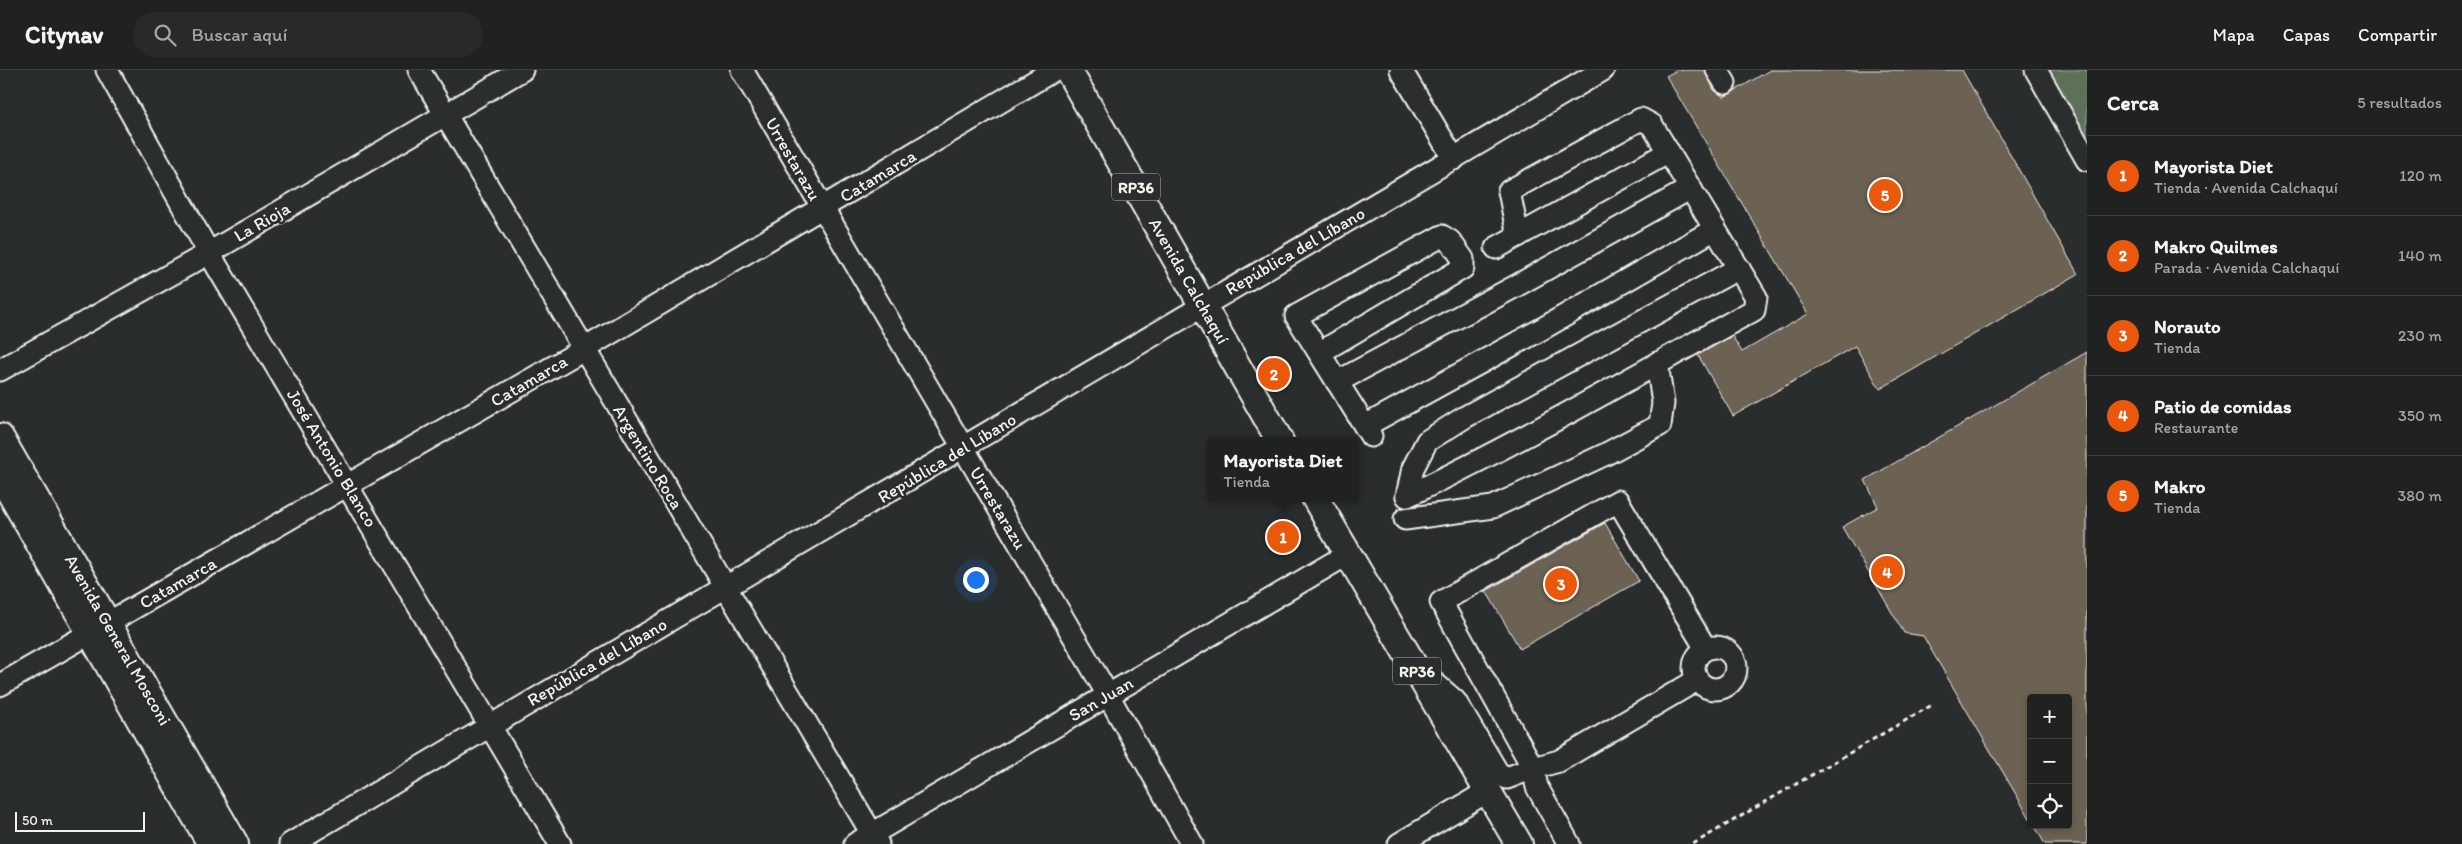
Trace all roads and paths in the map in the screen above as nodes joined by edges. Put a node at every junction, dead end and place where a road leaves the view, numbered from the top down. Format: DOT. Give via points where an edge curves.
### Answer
graph roads {
  1 [pos="107,70"];
  2 [pos="419,70"];
  3 [pos="522,70"];
  4 [pos="742,70"];
  5 [pos="1054,70"];
  6 [pos="1068,70"];
  7 [pos="1401,70"];
  8 [pos="1603,70"];
  9 [pos="2036,70"];
  10 [pos="445,116"];
  11 [pos="1669,152"];
  12 [pos="1454,158"];
  13 [pos="2087,160"];
  14 [pos="1690,188"];
  15 [pos="822,209"];
  16 [pos="1715,229"];
  17 [pos="1518,236"];
  18 [pos="1496,248"];
  19 [pos="209,253"];
  20 [pos="1739,268"];
  21 [pos="1203,305"];
  22 [pos="584,349"];
  23 [pos="1319,353"];
  24 [pos="1657,363"];
  25 [pos="0,370"];
  26 [pos="1337,382"];
  27 [pos="0,437"];
  28 [pos="1278,437"];
  29 [pos="963,449"];
  30 [pos="0,475"];
  31 [pos="348,485"];
  32 [pos="1317,502"];
  33 [pos="1405,519"];
  34 [pos="1348,554"];
  35 [pos="726,588"];
  36 [pos="99,628"];
  37 [pos="1706,649"];
  38 [pos="1414,666"];
  39 [pos="1697,680"];
  40 [pos="0,685"];
  41 [pos="1108,695"];
  42 [pos="1932,705"];
  43 [pos="490,724"];
  44 [pos="1534,768"];
  45 [pos="1488,791"];
  46 [pos="868,841"];
  47 [pos="211,844"];
  48 [pos="236,844"];
  49 [pos="290,844"];
  50 [pos="560,844"];
  51 [pos="1192,844"];
  52 [pos="1399,844"];
  53 [pos="1519,844"];
  54 [pos="1570,844"];
  55 [pos="1693,844"];
  1 -- 19 [label="street, José Antonio Blanco"];
  2 -- 10 [label="street, Argentino Roca"];
  3 -- 10 [label="street, La Rioja"];
  4 -- 15 [label="street, Urrestarazu"];
  5 -- 15 [label="street, Catamarca"];
  6 -- 21 [label="main road, Avenida Calchaquí / RP36"];
  7 -- 12 [label="street"];
  8 -- 12 [label="street, República del Líbano"];
  9 -- 13 [label="street"];
  10 -- 19 [label="street, La Rioja"];
  10 -- 22 [label="street, Argentino Roca"];
  11 -- 14 [label="street"];
  11 -- 17 [label="street"];
  11 -- 17 [label="street" via="1652,125 1641,119 1509,191"];
  12 -- 21 [label="street, República del Líbano"];
  14 -- 16 [label="street"];
  14 -- 26 [label="street"];
  15 -- 22 [label="street, Catamarca"];
  15 -- 29 [label="street, Urrestarazu"];
  16 -- 20 [label="street"];
  16 -- 26 [label="street" via="1368,431"];
  17 -- 18 [label="street"];
  19 -- 25 [label="street, La Rioja"];
  19 -- 31 [label="street, José Antonio Blanco"];
  20 -- 24 [label="street" via="1756,297 1754,310"];
  20 -- 24 [label="street" via="1465,417 1427,441 1413,468 1407,496 1456,474"];
  21 -- 28 [label="main road, Avenida Calchaquí / RP36"];
  21 -- 29 [label="street, República del Líbano"];
  22 -- 31 [label="street, Catamarca"];
  22 -- 35 [label="street, Argentino Roca"];
  23 -- 23 [label="street" via="1463,268 1464,259 1442,236 1296,316"];
  23 -- 26 [label="street"];
  24 -- 33 [label="street" via="1663,403 1660,425 1494,507"];
  27 -- 36 [label="main road, Avenida General Mosconi"];
  29 -- 35 [label="street, República del Líbano"];
  29 -- 41 [label="street, Urrestarazu"];
  30 -- 36 [label="main road, Avenida General Mosconi"];
  31 -- 36 [label="street, Catamarca"];
  31 -- 43 [label="street, José Antonio Blanco"];
  32 -- 34 [label="main road, RP36"];
  34 -- 38 [label="main road, RP36"];
  34 -- 41 [label="street, San Juan"];
  35 -- 43 [label="street, República del Líbano"];
  35 -- 46 [label="street, Argentino Roca"];
  36 -- 40 [label="street, Catamarca"];
  36 -- 47 [label="main road, Avenida General Mosconi"];
  36 -- 48 [label="main road, Avenida General Mosconi"];
  37 -- 39 [label="street" via="1696,659 1694,673"];
  37 -- 39 [label="street" via="1726,650 1734,660 1736,672 1720,689 1707,688"];
  37 -- 44 [label="street" via="1618,501 1441,602"];
  38 -- 44 [label="street" via="1455,701 1498,773 1507,778"];
  38 -- 45 [label="main road, RP36"];
  39 -- 44 [label="street" via="1559,761"];
  41 -- 46 [label="street, San Juan"];
  41 -- 51 [label="street, Urrestarazu"];
  42 -- 55 [label="path"];
  43 -- 49 [label="street, República del Líbano"];
  43 -- 50 [label="street, José Antonio Blanco"];
  44 -- 54 [label="street" via="1537,787"];
  45 -- 52 [label="street"];
  45 -- 53 [label="main road, RP36"];
}
